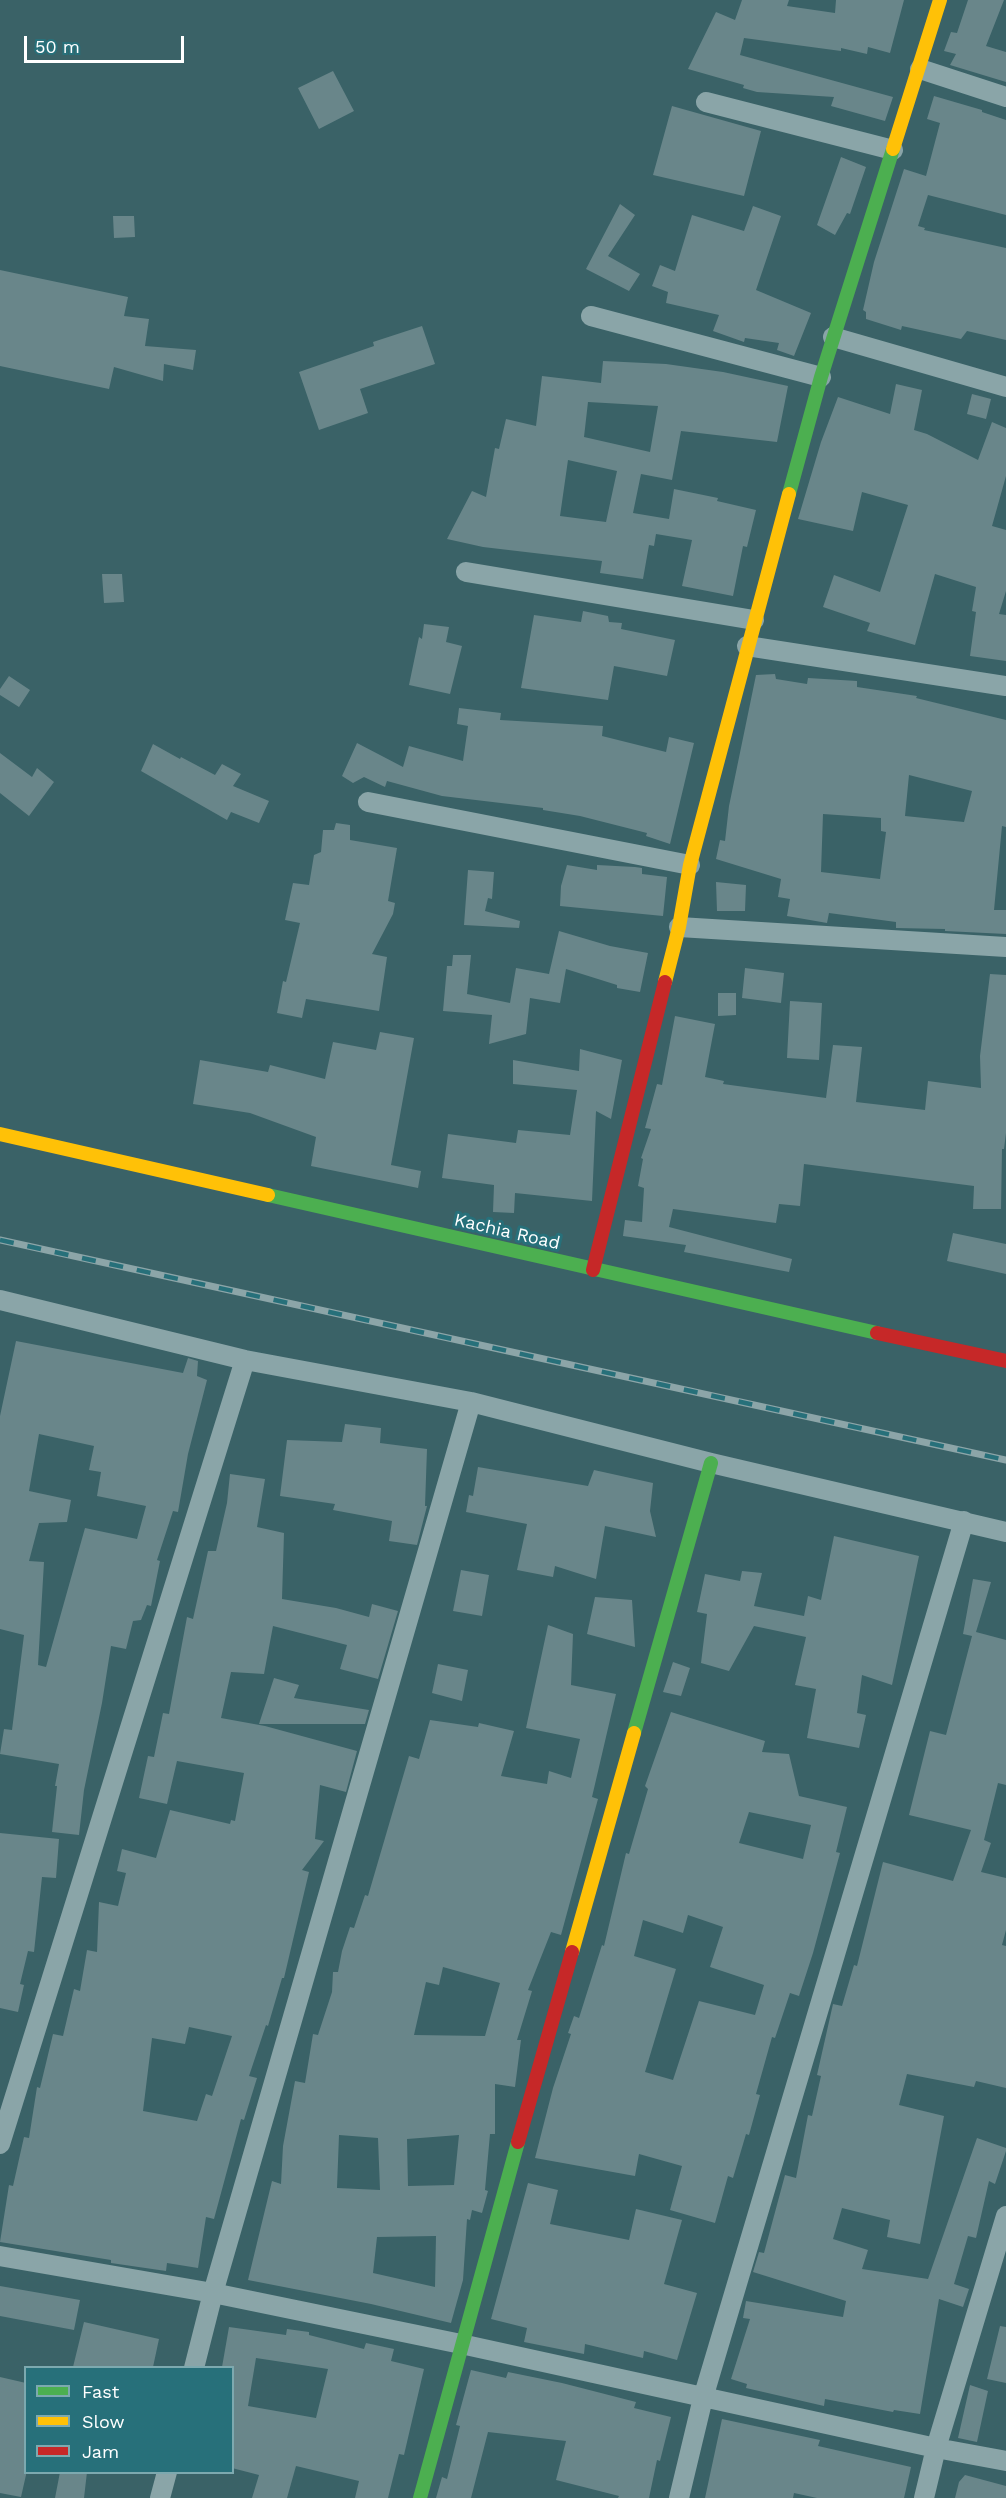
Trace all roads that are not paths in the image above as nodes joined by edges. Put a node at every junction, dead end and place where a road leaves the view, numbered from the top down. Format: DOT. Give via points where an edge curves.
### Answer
graph roads {
  1 [pos="940,0"];
  2 [pos="920,69"];
  3 [pos="1006,97"];
  4 [pos="706,102"];
  5 [pos="893,150"];
  6 [pos="591,316"];
  7 [pos="833,337"];
  8 [pos="821,376"];
  9 [pos="1006,387"];
  10 [pos="466,572"];
  11 [pos="754,620"];
  12 [pos="747,646"];
  13 [pos="1006,686"];
  14 [pos="368,802"];
  15 [pos="690,865"];
  16 [pos="678,927"];
  17 [pos="1006,947"];
  18 [pos="0,1134"];
  19 [pos="593,1270"];
  20 [pos="1,1305"];
  21 [pos="245,1360"];
  22 [pos="1006,1361"];
  23 [pos="471,1402"];
  24 [pos="711,1463"];
  25 [pos="964,1521"];
  26 [pos="1006,1532"];
  27 [pos="0,2144"];
  28 [pos="1006,2216"];
  29 [pos="0,2256"];
  30 [pos="213,2293"];
  31 [pos="461,2344"];
  32 [pos="194,2366"];
  33 [pos="703,2397"];
  34 [pos="936,2448"];
  35 [pos="1006,2461"];
  36 [pos="166,2474"];
  37 [pos="160,2498"];
  38 [pos="420,2498"];
  39 [pos="679,2498"];
  40 [pos="924,2498"];
  1 -- 2 [label="street"];
  2 -- 3 [label="street"];
  2 -- 5 [label="street"];
  4 -- 5 [label="street"];
  5 -- 7 [label="street"];
  6 -- 8 [label="street"];
  7 -- 8 [label="street"];
  7 -- 9 [label="street"];
  8 -- 11 [label="street"];
  10 -- 11 [label="street"];
  11 -- 12 [label="street"];
  12 -- 13 [label="street"];
  12 -- 15 [label="street"];
  14 -- 15 [label="street"];
  15 -- 16 [label="street"];
  16 -- 17 [label="street"];
  16 -- 19 [label="street"];
  18 -- 19 [label="street, Kachia Road"];
  19 -- 22 [label="street, Kachia Road"];
  20 -- 21 [label="street"];
  21 -- 23 [label="street"];
  21 -- 27 [label="street"];
  23 -- 24 [label="street"];
  23 -- 30 [label="street"];
  24 -- 25 [label="street"];
  24 -- 31 [label="street"];
  25 -- 26 [label="street"];
  25 -- 33 [label="street"];
  28 -- 34 [label="street"];
  29 -- 30 [label="street"];
  30 -- 31 [label="street"];
  30 -- 32 [label="street"];
  31 -- 33 [label="street"];
  31 -- 38 [label="street"];
  33 -- 34 [label="street"];
  33 -- 39 [label="street"];
  34 -- 35 [label="street"];
  34 -- 40 [label="street"];
  36 -- 37 [label="street"];
}
